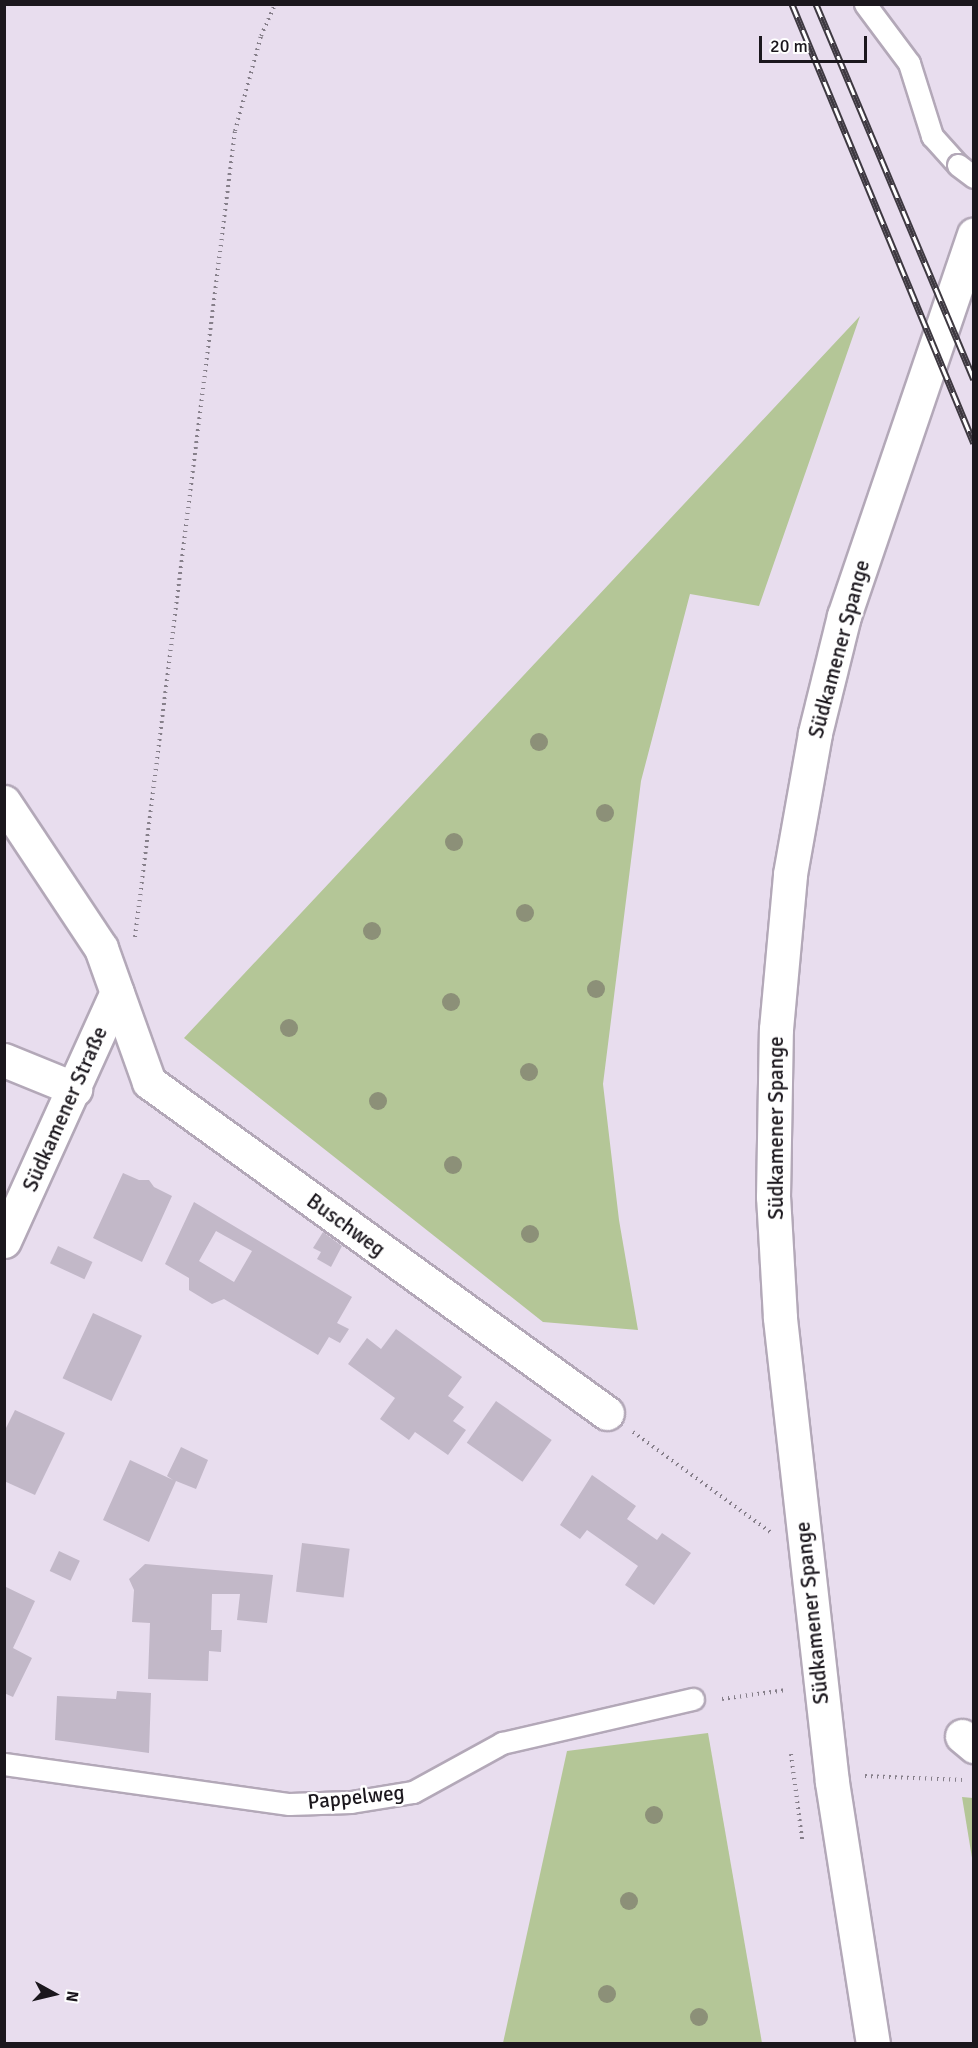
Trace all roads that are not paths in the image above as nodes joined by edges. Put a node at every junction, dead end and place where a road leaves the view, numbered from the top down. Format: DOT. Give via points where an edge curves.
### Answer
graph roads {
  1 [pos="865,4"];
  2 [pos="966,171"];
  3 [pos="974,235"];
  4 [pos="4,802"];
  5 [pos="121,1000"];
  6 [pos="4,1060"];
  7 [pos="75,1089"];
  8 [pos="4,1241"];
  9 [pos="607,1413"];
  10 [pos="693,1699"];
  11 [pos="4,1764"];
  12 [pos="873,2043"];
  1 -- 2 [label="lane" via="909,63 932,136"];
  3 -- 12 [label="street, Südkamener Spange" via="844,616 816,734 789,885 776,1029 773,1197 780,1317 832,1782"];
  4 -- 5 [label="street, Buschweg" via="101,948"];
  5 -- 7 [label="street, Südkamener Straße"];
  5 -- 9 [label="street, Buschweg" via="149,1082"];
  6 -- 7 [label="street"];
  7 -- 8 [label="street, Südkamener Straße"];
  10 -- 11 [label="lane, Pappelweg" via="502,1743 413,1792 351,1802 289,1804"];
}
